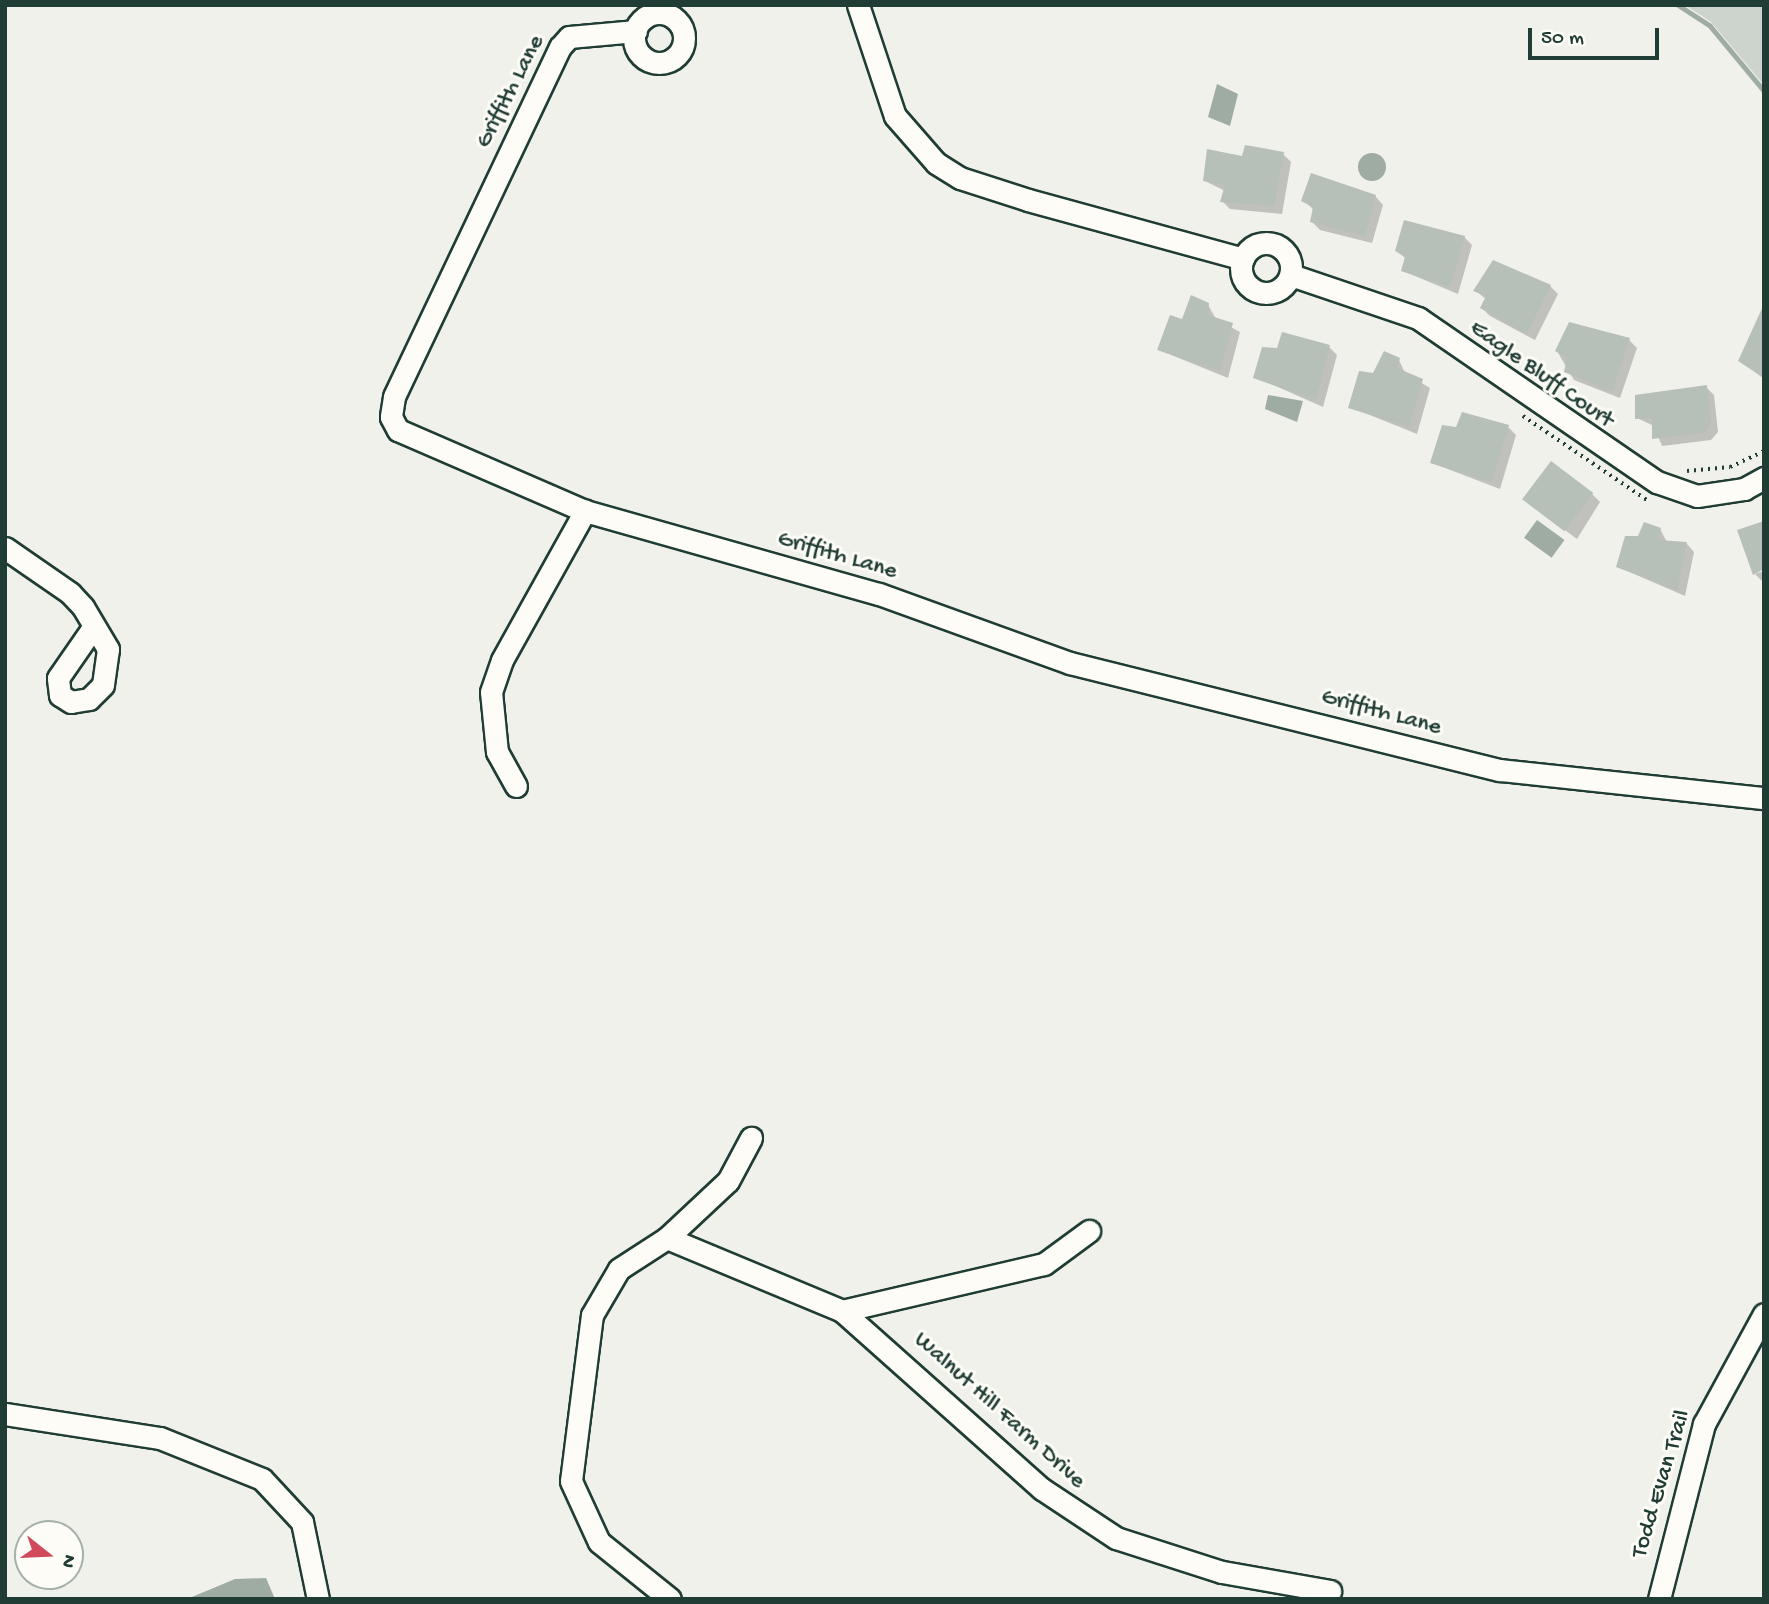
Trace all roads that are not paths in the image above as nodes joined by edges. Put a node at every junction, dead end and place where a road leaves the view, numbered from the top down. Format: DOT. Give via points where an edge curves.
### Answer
graph roads {
  1 [pos="858,5"];
  2 [pos="670,10"];
  3 [pos="636,31"];
  4 [pos="1243,259"];
  5 [pos="1291,275"];
  6 [pos="1764,478"];
  7 [pos="585,511"];
  8 [pos="5,548"];
  9 [pos="94,626"];
  10 [pos="516,786"];
  11 [pos="1764,798"];
  12 [pos="751,1138"];
  13 [pos="1089,1231"];
  14 [pos="667,1238"];
  15 [pos="842,1311"];
  16 [pos="1764,1314"];
  17 [pos="5,1414"];
  18 [pos="1330,1591"];
  19 [pos="318,1599"];
  20 [pos="670,1599"];
  21 [pos="1658,1599"];
  1 -- 4 [label="street" via="895,116 936,163 960,178 1028,200"];
  2 -- 3 [label="street" via="649,16"];
  2 -- 3 [label="street" via="684,41 671,60 656,63 642,56"];
  3 -- 7 [label="street, Griffith Lane" via="569,37 560,47 415,347 391,417 416,441"];
  4 -- 5 [label="street" via="1252,247 1275,244 1290,260"];
  4 -- 5 [label="street" via="1242,275 1259,292 1275,292"];
  5 -- 6 [label="street, Eagle Bluff Court" via="1418,318 1657,482 1697,496 1744,489"];
  7 -- 10 [label="street" via="502,660 491,692 497,752"];
  7 -- 11 [label="street, Griffith Lane" via="879,594 1070,663 1500,770"];
  8 -- 9 [label="street" via="70,593"];
  12 -- 14 [label="street" via="728,1181"];
  13 -- 15 [label="street, Walnut Hill Farm Drive" via="1044,1265"];
  14 -- 15 [label="street, Walnut Hill Farm Drive"];
  14 -- 20 [label="street" via="620,1269 599,1297 571,1481 599,1542"];
  15 -- 18 [label="street, Walnut Hill Farm Drive" via="1042,1489 1116,1538 1222,1572"];
  16 -- 21 [label="street, Todd Evan Trail" via="1704,1424"];
  17 -- 19 [label="street" via="160,1438 262,1479 302,1522"];
}
